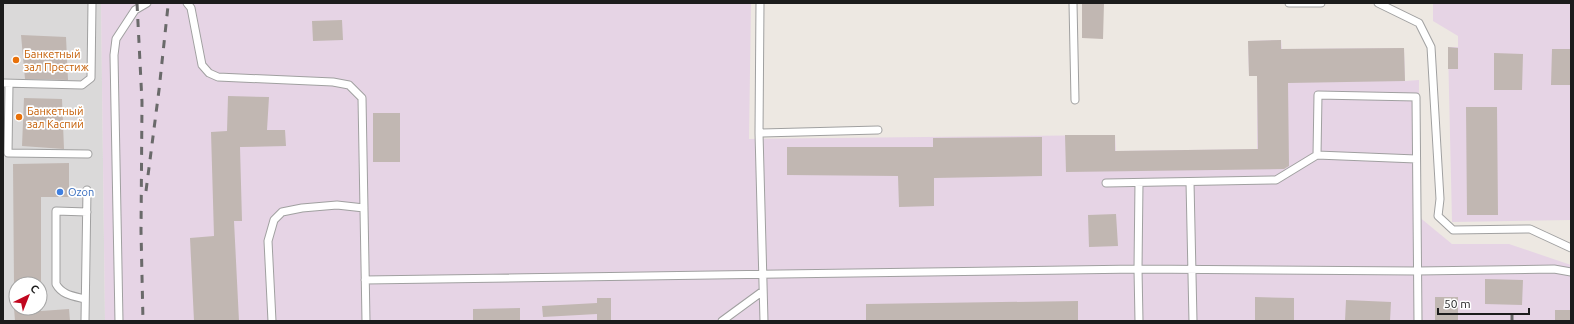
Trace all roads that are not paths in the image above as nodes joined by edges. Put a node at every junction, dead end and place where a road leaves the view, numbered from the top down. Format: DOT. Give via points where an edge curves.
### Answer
graph roads {
  1 [pos="92,3"];
  2 [pos="147,3"];
  3 [pos="187,3"];
  4 [pos="760,3"];
  5 [pos="1073,3"];
  6 [pos="1289,3"];
  7 [pos="1321,3"];
  8 [pos="1378,3"];
  9 [pos="6,84"];
  10 [pos="1075,100"];
  11 [pos="878,130"];
  12 [pos="760,134"];
  13 [pos="88,154"];
  14 [pos="1317,155"];
  15 [pos="1416,159"];
  16 [pos="1190,182"];
  17 [pos="1106,183"];
  18 [pos="1139,183"];
  19 [pos="87,190"];
  20 [pos="364,208"];
  21 [pos="87,212"];
  22 [pos="1571,248"];
  23 [pos="1138,269"];
  24 [pos="1192,269"];
  25 [pos="1417,272"];
  26 [pos="1571,272"];
  27 [pos="762,274"];
  28 [pos="365,280"];
  29 [pos="763,291"];
  30 [pos="84,299"];
  31 [pos="85,321"];
  32 [pos="119,321"];
  33 [pos="272,321"];
  34 [pos="366,321"];
  35 [pos="722,321"];
  36 [pos="764,321"];
  37 [pos="1139,321"];
  38 [pos="1192,321"];
  39 [pos="1418,321"];
  1 -- 9 [label="lane" via="91,78 88,82 82,85"];
  2 -- 32 [label="lane" via="135,10 116,39 114,55"];
  3 -- 20 [label="lane" via="191,8 202,65 209,73 218,77 333,82 349,85 362,98"];
  4 -- 12 [label="lane"];
  5 -- 10 [label="lane"];
  6 -- 7 [label="lane"];
  8 -- 22 [label="lane" via="1419,23 1431,47 1440,199 1438,216 1452,230 1530,229"];
  9 -- 13 [label="lane" via="8,153"];
  11 -- 12 [label="lane"];
  12 -- 27 [label="lane"];
  14 -- 15 [label="lane"];
  14 -- 15 [label="lane" via="1318,95 1416,97"];
  14 -- 16 [label="lane" via="1276,180"];
  15 -- 25 [label="lane"];
  16 -- 18 [label="lane"];
  16 -- 24 [label="lane"];
  17 -- 18 [label="lane"];
  18 -- 23 [label="lane"];
  19 -- 21 [label="lane"];
  20 -- 28 [label="lane"];
  20 -- 33 [label="lane" via="337,205 302,208 282,212 274,220 268,241"];
  21 -- 30 [label="lane"];
  21 -- 30 [label="lane" via="56,211 56,284 59,290 67,295"];
  23 -- 24 [label="lane"];
  23 -- 27 [label="lane"];
  23 -- 37 [label="lane"];
  24 -- 25 [label="lane"];
  24 -- 38 [label="lane"];
  25 -- 26 [label="lane" via="1554,269"];
  25 -- 39 [label="lane"];
  27 -- 28 [label="lane"];
  27 -- 29 [label="lane"];
  28 -- 34 [label="lane"];
  29 -- 35 [label="lane"];
  29 -- 36 [label="lane"];
  30 -- 31 [label="lane"];
}
